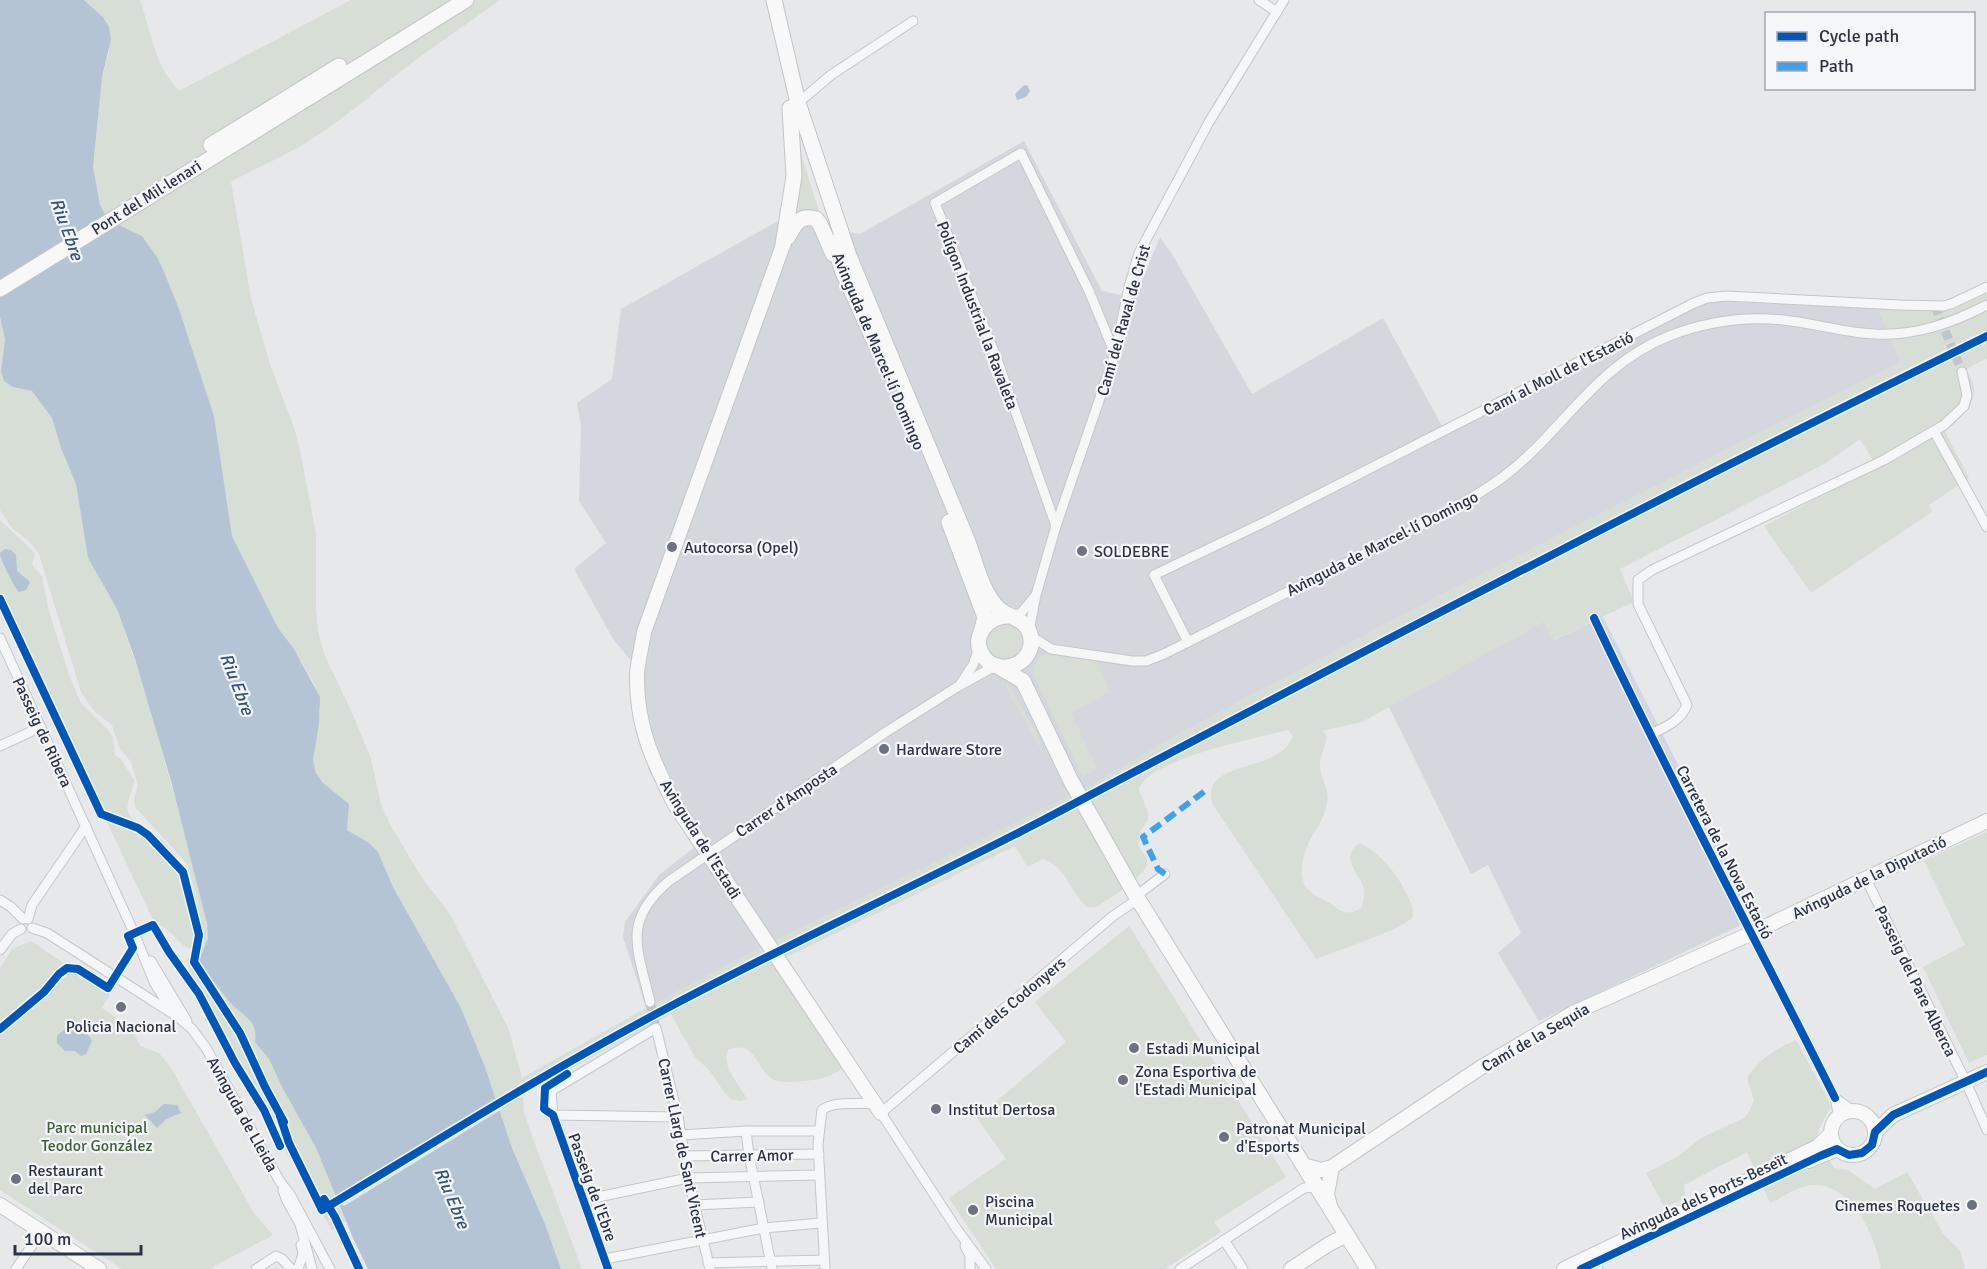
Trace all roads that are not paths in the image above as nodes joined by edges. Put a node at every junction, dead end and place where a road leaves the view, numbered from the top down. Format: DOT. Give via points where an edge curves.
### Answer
graph roads {
  1 [pos="447,0"];
  2 [pos="466,0"];
  3 [pos="764,0"];
  4 [pos="774,0"];
  5 [pos="1259,0"];
  6 [pos="1284,0"];
  7 [pos="1276,12"];
  8 [pos="913,21"];
  9 [pos="291,101"];
  10 [pos="794,105"];
  11 [pos="783,245"];
  12 [pos="843,272"];
  13 [pos="0,277"];
  14 [pos="1987,287"];
  15 [pos="0,288"];
  16 [pos="1987,305"];
  17 [pos="1114,354"];
  18 [pos="1962,372"];
  19 [pos="1934,431"];
  20 [pos="1056,526"];
  21 [pos="1987,527"];
  22 [pos="1036,595"];
  23 [pos="1010,616"];
  24 [pos="1594,618"];
  25 [pos="982,629"];
  26 [pos="1030,633"];
  27 [pos="0,638"];
  28 [pos="1188,642"];
  29 [pos="979,647"];
  30 [pos="1051,649"];
  31 [pos="1026,658"];
  32 [pos="998,667"];
  33 [pos="1023,681"];
  34 [pos="957,687"];
  35 [pos="40,727"];
  36 [pos="1649,735"];
  37 [pos="0,746"];
  38 [pos="1987,821"];
  39 [pos="86,826"];
  40 [pos="708,854"];
  41 [pos="1165,874"];
  42 [pos="1866,879"];
  43 [pos="1137,897"];
  44 [pos="0,900"];
  45 [pos="26,924"];
  46 [pos="134,933"];
  47 [pos="1752,933"];
  48 [pos="0,950"];
  49 [pos="154,982"];
  50 [pos="141,993"];
  51 [pos="650,1002"];
  52 [pos="178,1017"];
  53 [pos="192,1029"];
  54 [pos="1987,1072"];
  55 [pos="1966,1082"];
  56 [pos="551,1091"];
  57 [pos="1835,1098"];
  58 [pos="878,1108"];
  59 [pos="1853,1111"];
  60 [pos="553,1115"];
  61 [pos="1893,1115"];
  62 [pos="678,1117"];
  63 [pos="1839,1117"];
  64 [pos="1868,1118"];
  65 [pos="1987,1130"];
  66 [pos="746,1131"];
  67 [pos="819,1131"];
  68 [pos="1875,1132"];
  69 [pos="1831,1134"];
  70 [pos="681,1135"];
  71 [pos="1837,1149"];
  72 [pos="819,1154"];
  73 [pos="749,1155"];
  74 [pos="684,1156"];
  75 [pos="1303,1165"];
  76 [pos="1332,1167"];
  77 [pos="819,1175"];
  78 [pos="754,1176"];
  79 [pos="688,1178"];
  80 [pos="279,1180"];
  81 [pos="1317,1187"];
  82 [pos="584,1200"];
  83 [pos="287,1201"];
  84 [pos="759,1202"];
  85 [pos="0,1205"];
  86 [pos="694,1205"];
  87 [pos="1330,1209"];
  88 [pos="821,1223"];
  89 [pos="764,1228"];
  90 [pos="956,1228"];
  91 [pos="41,1232"];
  92 [pos="1347,1235"];
  93 [pos="704,1240"];
  94 [pos="1224,1240"];
  95 [pos="604,1259"];
  96 [pos="772,1265"];
  97 [pos="825,1265"];
  98 [pos="709,1266"];
  99 [pos="1596,1266"];
  100 [pos="970,1268"];
  101 [pos="985,1268"];
  102 [pos="16,1269"];
  103 [pos="99,1269"];
  104 [pos="256,1269"];
  105 [pos="291,1269"];
  106 [pos="298,1269"];
  107 [pos="313,1269"];
  108 [pos="330,1269"];
  109 [pos="608,1269"];
  110 [pos="1180,1269"];
  111 [pos="1243,1269"];
  112 [pos="1291,1269"];
  113 [pos="1368,1269"];
  114 [pos="1564,1269"];
  115 [pos="1581,1269"];
  1 -- 9 [label="main road"];
  2 -- 9 [label="main road"];
  3 -- 10 [label="main road, Avinguda de Marcel·lí Domingo"];
  4 -- 10 [label="main road"];
  5 -- 7 [label="street"];
  6 -- 7 [label="street, Camí del Raval de Crist"];
  7 -- 17 [label="street, Camí del Raval de Crist" via="1209,122 1139,253"];
  8 -- 10 [label="street" via="831,75"];
  9 -- 13 [label="main road, Pont del Mil·lenari"];
  9 -- 15 [label="main road, Pont del Mil·lenari"];
  10 -- 11 [label="main road" via="794,176"];
  10 -- 12 [label="main road, Avinguda de Marcel·lí Domingo"];
  10 -- 23 [label="main road" via="849,256 986,590 992,601"];
  11 -- 12 [label="main road" via="797,220 816,219"];
  11 -- 40 [label="street, Avinguda de l'Estadi" via="644,632 637,672 639,714 651,755 675,803"];
  12 -- 25 [label="main road, Avinguda de Marcel·lí Domingo" via="924,459 985,617"];
  14 -- 28 [label="street, Camí al Moll de l'Estació" via="1943,306 1707,298 1154,575"];
  16 -- 28 [label="street, Avinguda de Marcel·lí Domingo" via="1941,326 1899,334 1850,332 1781,320 1730,320 1699,326 1650,344 1600,380 1527,458 1474,497"];
  17 -- 20 [label="street, Camí del Raval de Crist"];
  17 -- 20 [label="street, Polígon Industrial la Ravaleta" via="1089,291 1021,153 935,203 998,362"];
  18 -- 19 [label="street" via="1967,395 1964,406"];
  19 -- 21 [label="street"];
  19 -- 36 [label="street" via="1884,460 1638,580 1638,604 1688,705 1677,721"];
  20 -- 22 [label="street, Camí del Raval de Crist"];
  22 -- 23 [label="street" via="1021,613"];
  22 -- 26 [label="street, Camí del Raval de Crist"];
  23 -- 25 [label="main road" via="996,617"];
  23 -- 26 [label="main road" via="1022,622"];
  24 -- 36 [label="street, Carretera de la Nova Estació"];
  25 -- 29 [label="main road"];
  26 -- 30 [label="street"];
  26 -- 31 [label="main road"];
  27 -- 35 [label="street, Passeig de Ribera"];
  28 -- 30 [label="street, Avinguda de Marcel·lí Domingo" via="1146,661"];
  29 -- 32 [label="main road" via="985,659"];
  29 -- 34 [label="street" via="973,665"];
  30 -- 31 [label="street"];
  31 -- 32 [label="main road" via="1010,668"];
  31 -- 33 [label="main road"];
  32 -- 33 [label="main road"];
  32 -- 34 [label="street, Carrer d'Amposta"];
  33 -- 43 [label="main road" via="1071,781"];
  34 -- 40 [label="street, Carrer d'Amposta"];
  35 -- 37 [label="street"];
  35 -- 39 [label="street, Passeig de Ribera"];
  36 -- 47 [label="street, Carretera de la Nova Estació"];
  38 -- 42 [label="street, Avinguda de la Diputació"];
  39 -- 45 [label="street" via="32,905"];
  39 -- 46 [label="street, Passeig de Ribera"];
  40 -- 51 [label="street, Carrer d'Amposta" via="653,894 637,924 636,940"];
  40 -- 58 [label="street, Avinguda de l'Estadi"];
  41 -- 43 [label="street, Camí dels Codonyers"];
  42 -- 47 [label="street, Avinguda de la Diputació"];
  42 -- 55 [label="street, Passeig del Pare Alberca"];
  43 -- 58 [label="street, Camí dels Codonyers"];
  43 -- 75 [label="main road"];
  44 -- 45 [label="street"];
  45 -- 48 [label="street"];
  45 -- 50 [label="street" via="47,933"];
  46 -- 49 [label="street"];
  46 -- 53 [label="street"];
  47 -- 57 [label="street, Carretera de la Nova Estació"];
  47 -- 76 [label="street, Camí de la Sequia" via="1574,1013 1480,1068"];
  49 -- 50 [label="street"];
  49 -- 52 [label="street"];
  50 -- 52 [label="street"];
  52 -- 53 [label="street"];
  53 -- 80 [label="street, Avinguda de Lleida"];
  54 -- 55 [label="street"];
  55 -- 61 [label="street"];
  55 -- 65 [label="street, Passeig del Pare Alberca"];
  56 -- 60 [label="street, Passeig de l'Ebre"];
  56 -- 62 [label="street, Carrer Llarg de Sant Vicent" via="656,1028"];
  57 -- 59 [label="street, Carretera de la Nova Estació"];
  57 -- 63 [label="street, Carretera de la Nova Estació"];
  58 -- 67 [label="street" via="828,1106 822,1110"];
  58 -- 90 [label="street, Avinguda de l'Estadi"];
  59 -- 63 [label="street"];
  59 -- 64 [label="street"];
  60 -- 62 [label="street"];
  60 -- 82 [label="street, Passeig de l'Ebre"];
  61 -- 64 [label="street"];
  61 -- 68 [label="street"];
  62 -- 70 [label="street, Carrer Llarg de Sant Vicent"];
  63 -- 69 [label="street"];
  64 -- 68 [label="street"];
  66 -- 67 [label="street"];
  66 -- 70 [label="street"];
  66 -- 73 [label="street"];
  67 -- 72 [label="street"];
  68 -- 71 [label="street" via="1872,1145 1862,1153 1849,1155"];
  69 -- 71 [label="street"];
  69 -- 114 [label="street, Avinguda dels Ports-Beseït" via="1817,1147"];
  70 -- 74 [label="street, Carrer Llarg de Sant Vicent"];
  71 -- 99 [label="street, Avinguda dels Ports-Beseït"];
  72 -- 73 [label="street, Carrer Amor"];
  72 -- 77 [label="street"];
  73 -- 74 [label="street, Carrer Amor"];
  73 -- 78 [label="street"];
  74 -- 79 [label="street, Carrer Llarg de Sant Vicent"];
  75 -- 76 [label="street" via="1321,1170"];
  75 -- 81 [label="main road"];
  76 -- 87 [label="street" via="1327,1194"];
  77 -- 78 [label="street"];
  77 -- 88 [label="street"];
  78 -- 79 [label="street"];
  78 -- 84 [label="street"];
  79 -- 82 [label="street"];
  79 -- 86 [label="street, Carrer Llarg de Sant Vicent"];
  80 -- 83 [label="street"];
  80 -- 108 [label="street"];
  81 -- 87 [label="main road"];
  81 -- 94 [label="street" via="1304,1188"];
  82 -- 95 [label="street, Passeig de l'Ebre"];
  83 -- 106 [label="street" via="303,1254"];
  83 -- 107 [label="street" via="300,1224"];
  84 -- 86 [label="street"];
  84 -- 89 [label="street"];
  85 -- 91 [label="street"];
  86 -- 93 [label="street, Carrer Llarg de Sant Vicent"];
  87 -- 92 [label="main road"];
  88 -- 89 [label="street"];
  88 -- 97 [label="street"];
  89 -- 93 [label="street"];
  89 -- 96 [label="street"];
  90 -- 100 [label="street" via="970,1256"];
  90 -- 101 [label="street, Avinguda de l'Estadi"];
  91 -- 102 [label="street"];
  91 -- 103 [label="street"];
  92 -- 112 [label="street"];
  92 -- 113 [label="main road"];
  93 -- 95 [label="street"];
  93 -- 98 [label="street, Carrer Llarg de Sant Vicent"];
  94 -- 110 [label="street"];
  94 -- 111 [label="street"];
  95 -- 109 [label="street, Passeig de l'Ebre"];
  96 -- 97 [label="street"];
  96 -- 98 [label="street"];
  99 -- 115 [label="street, Avinguda dels Ports-Beseït"];
  100 -- 101 [label="street" via="976,1264"];
  104 -- 105 [label="street" via="276,1256"];
  107 -- 108 [label="street"];
}
